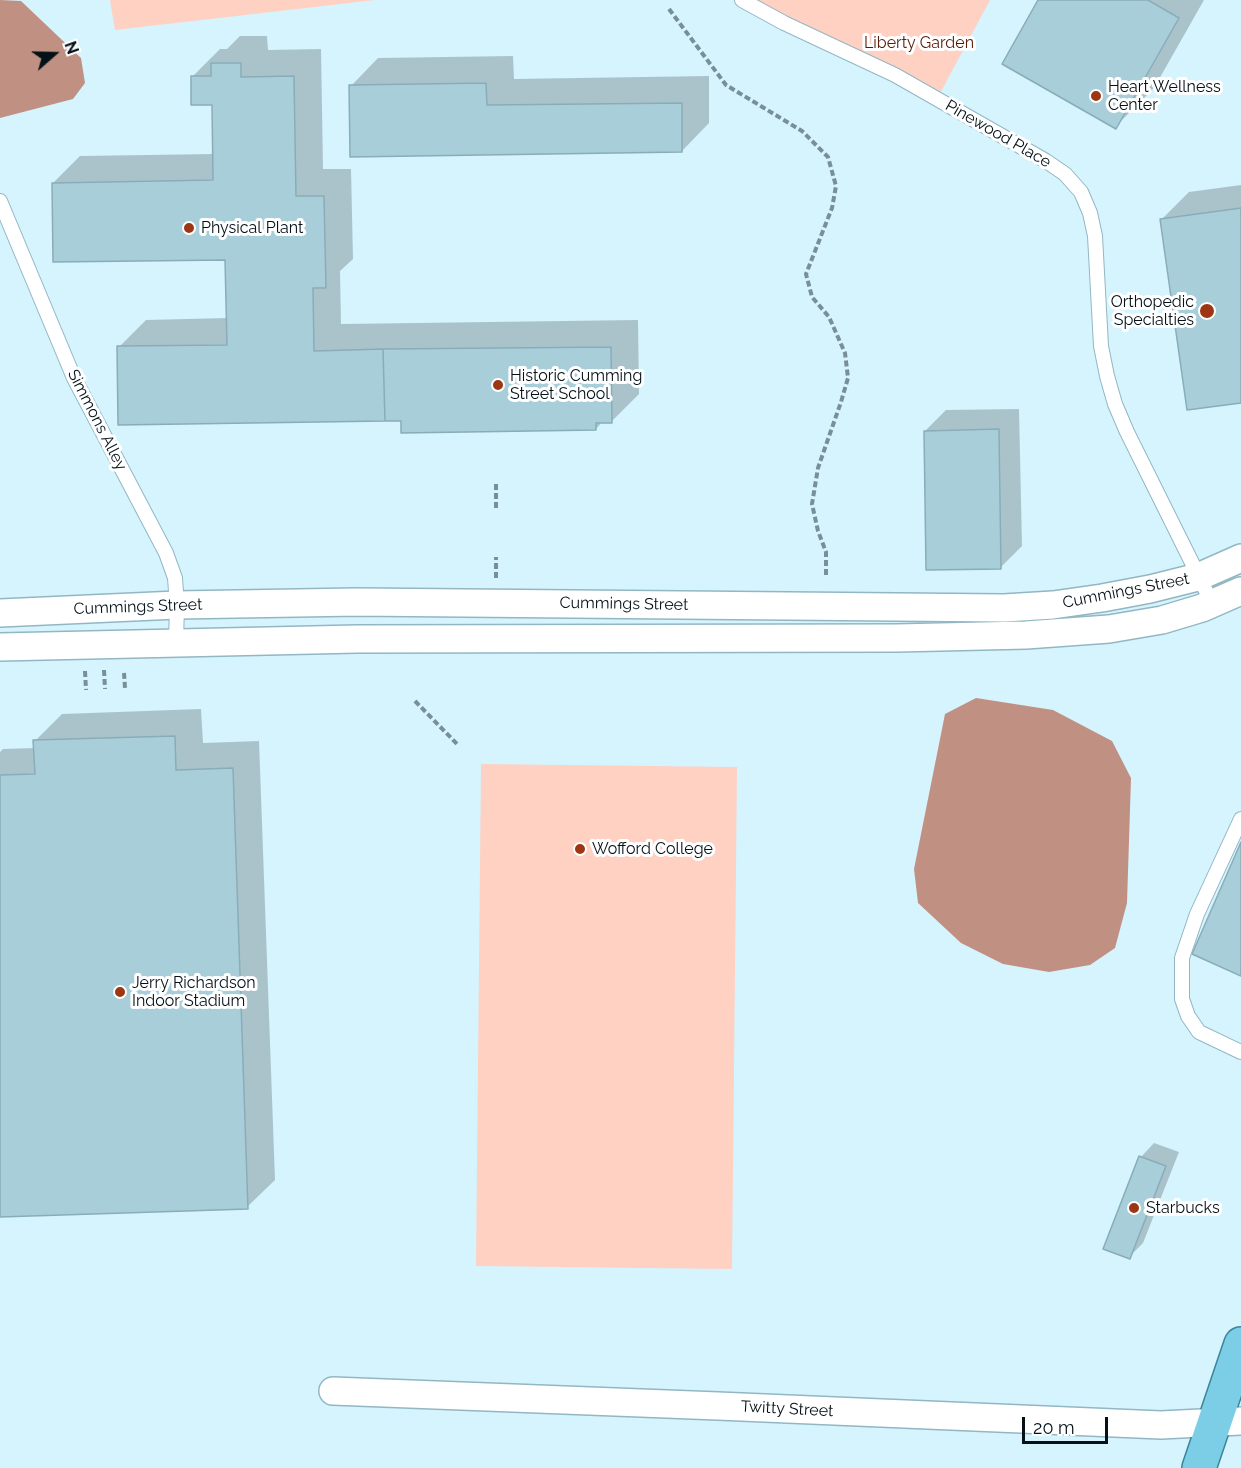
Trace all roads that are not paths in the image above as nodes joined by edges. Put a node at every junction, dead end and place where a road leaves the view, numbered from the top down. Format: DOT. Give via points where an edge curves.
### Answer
graph roads {
  1 [pos="742,0"];
  2 [pos="0,201"];
  3 [pos="1241,558"];
  4 [pos="1198,577"];
  5 [pos="1241,591"];
  6 [pos="1212,603"];
  7 [pos="177,605"];
  8 [pos="0,613"];
  9 [pos="176,642"];
  10 [pos="0,647"];
  11 [pos="1241,819"];
  12 [pos="1241,1052"];
  13 [pos="1241,1344"];
  14 [pos="333,1391"];
  15 [pos="1227,1421"];
  16 [pos="1198,1468"];
  1 -- 4 [label="lane, Pinewood Place" via="895,75 1036,155 1065,174 1080,192 1095,236 1101,346 1109,385 1127,432"];
  2 -- 7 [label="lane, Simmons Alley" via="74,378 166,553 175,578"];
  3 -- 4 [label="street, Cummings Street"];
  4 -- 6 [label="lane, Pinewood Place"];
  4 -- 7 [label="street, Cummings Street" via="1102,598 1004,608 357,602"];
  5 -- 6 [label="street, Cummings Street"];
  6 -- 9 [label="street, Cummings Street" via="1162,620 1109,629 1026,635"];
  7 -- 8 [label="street, Cummings Street"];
  7 -- 9 [label="lane, Simmons Alley"];
  9 -- 10 [label="street, Cummings Street"];
  11 -- 12 [label="lane" via="1197,914 1182,958 1182,999 1199,1032"];
  13 -- 15 [label="highway"];
  14 -- 15 [label="street, Twitty Street" via="1161,1425"];
  15 -- 16 [label="highway"];
}
